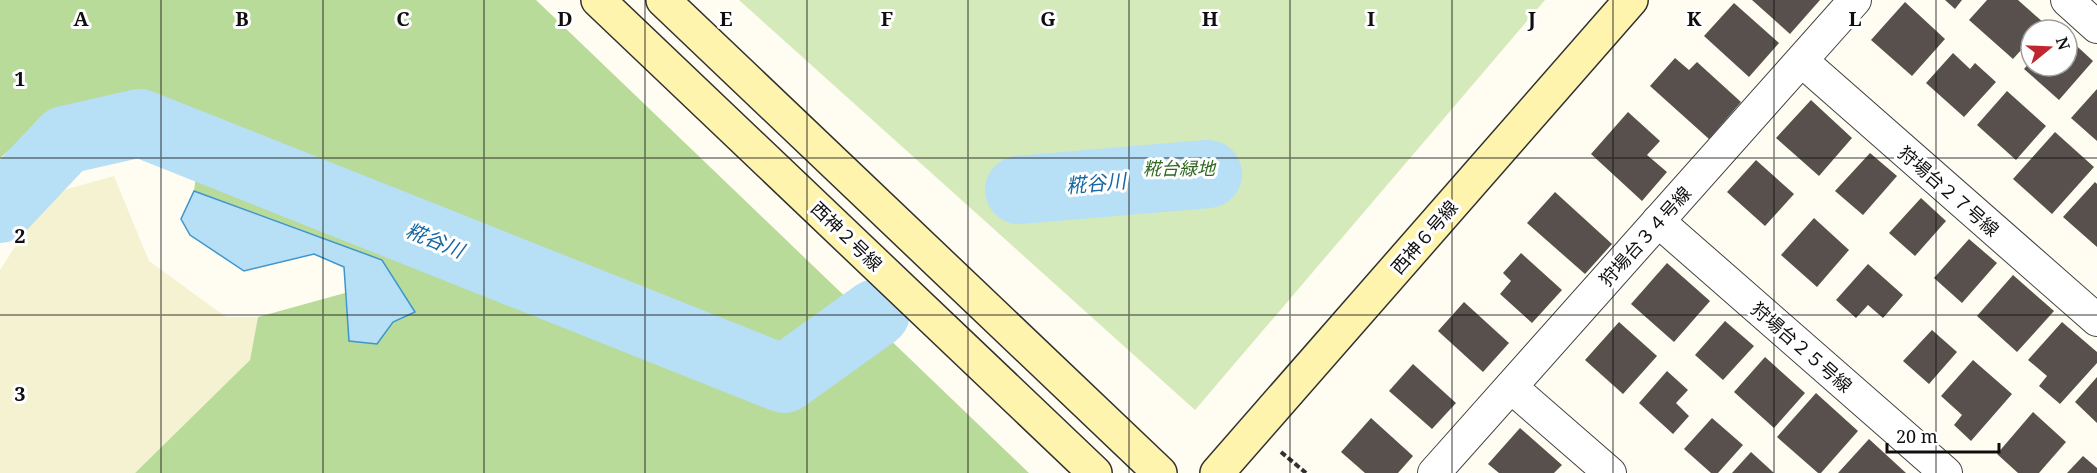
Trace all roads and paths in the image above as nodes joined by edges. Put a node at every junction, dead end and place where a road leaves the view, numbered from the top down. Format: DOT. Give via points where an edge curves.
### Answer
graph roads {
  1 [pos="598,0"];
  2 [pos="663,0"];
  3 [pos="1631,0"];
  4 [pos="1855,0"];
  5 [pos="2067,0"];
  6 [pos="2097,27"];
  7 [pos="1802,61"];
  8 [pos="1658,221"];
  9 [pos="2097,321"];
  10 [pos="1511,387"];
  11 [pos="1095,473"];
  12 [pos="1160,473"];
  13 [pos="1217,473"];
  14 [pos="1434,473"];
  15 [pos="1610,473"];
  16 [pos="1946,473"];
  1 -- 11 [label="street, 西神２号線"];
  2 -- 12 [label="street"];
  3 -- 13 [label="street, 西神６号線"];
  4 -- 7 [label="street, 狩場台３４号線"];
  5 -- 6 [label="street"];
  7 -- 8 [label="street, 狩場台３４号線"];
  7 -- 9 [label="street, 狩場台２７号線"];
  8 -- 10 [label="street, 狩場台３４号線"];
  8 -- 16 [label="street, 狩場台２５号線"];
  10 -- 14 [label="street, 狩場台３４号線"];
  10 -- 15 [label="street"];
}
